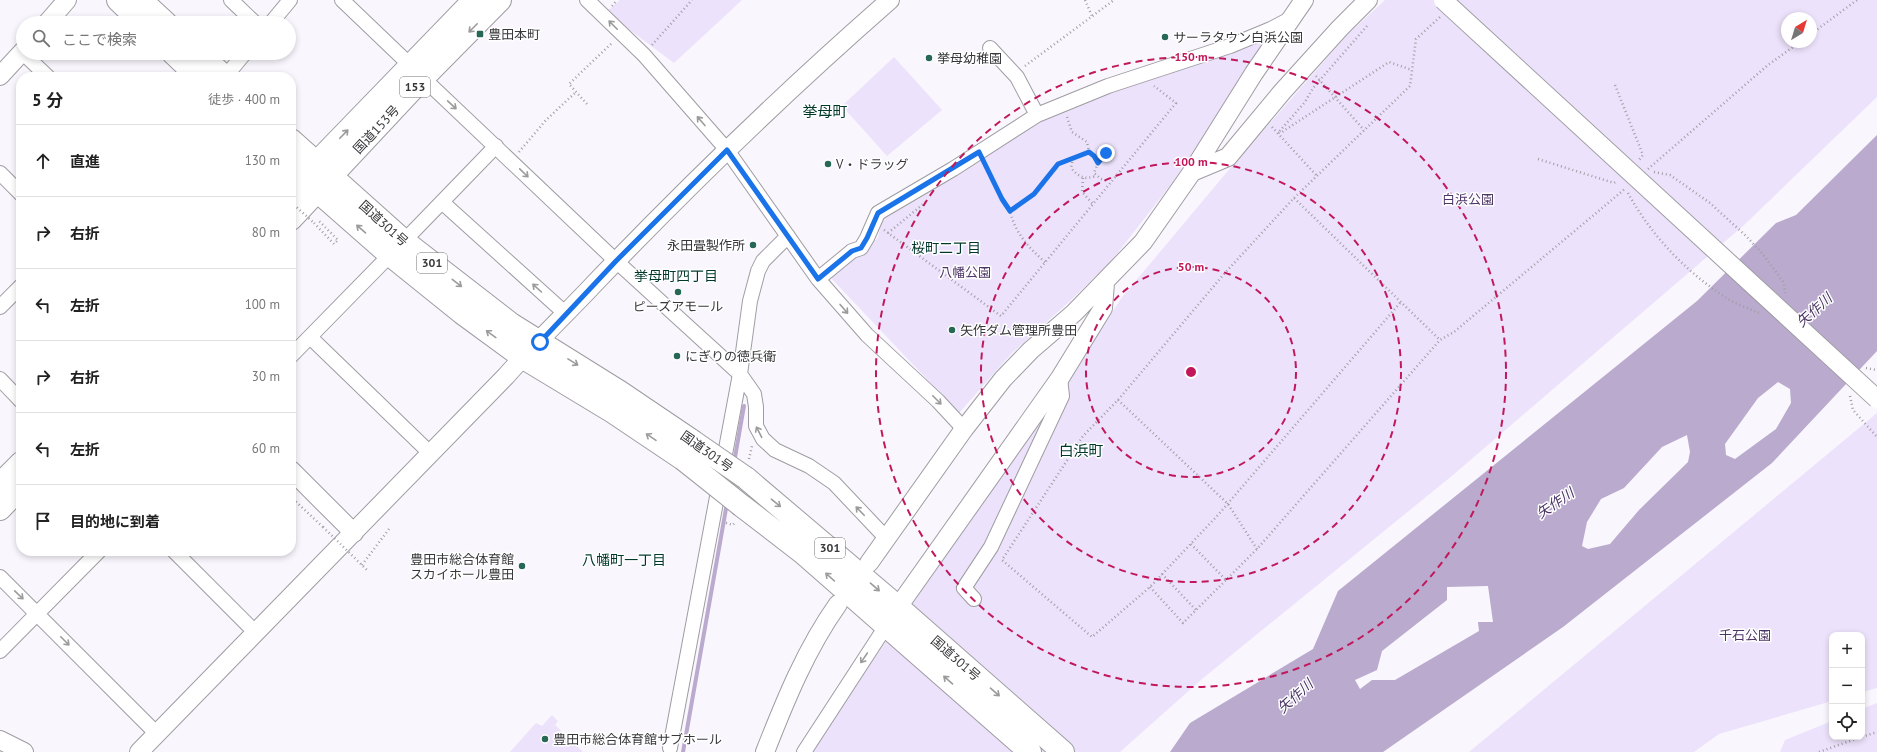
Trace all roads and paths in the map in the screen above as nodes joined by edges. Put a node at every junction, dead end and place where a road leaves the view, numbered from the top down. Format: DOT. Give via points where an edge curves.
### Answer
graph roads {
  1 [pos="67,0"];
  2 [pos="118,0"];
  3 [pos="141,0"];
  4 [pos="231,0"];
  5 [pos="290,0"];
  6 [pos="342,0"];
  7 [pos="474,0"];
  8 [pos="500,0"];
  9 [pos="588,0"];
  10 [pos="692,0"];
  11 [pos="890,0"];
  12 [pos="1085,0"];
  13 [pos="1114,0"];
  14 [pos="1304,0"];
  15 [pos="1368,0"];
  16 [pos="1857,0"];
  17 [pos="1442,7"];
  18 [pos="53,16"];
  19 [pos="135,16"];
  20 [pos="158,16"];
  21 [pos="248,16"];
  22 [pos="277,16"];
  23 [pos="1092,16"];
  24 [pos="1290,19"];
  25 [pos="1817,30"];
  26 [pos="622,34"];
  27 [pos="1359,35"];
  28 [pos="990,48"];
  29 [pos="1792,48"];
  30 [pos="644,55"];
  31 [pos="16,59"];
  32 [pos="31,60"];
  33 [pos="180,60"];
  34 [pos="207,60"];
  35 [pos="240,60"];
  36 [pos="1412,70"];
  37 [pos="417,71"];
  38 [pos="43,72"];
  39 [pos="193,72"];
  40 [pos="220,72"];
  41 [pos="229,72"];
  42 [pos="1019,73"];
  43 [pos="0,76"];
  44 [pos="1319,79"];
  45 [pos="1152,83"];
  46 [pos="1615,85"];
  47 [pos="576,92"];
  48 [pos="1336,97"];
  49 [pos="587,104"];
  50 [pos="1073,112"];
  51 [pos="1037,115"];
  52 [pos="1270,124"];
  53 [pos="1364,130"];
  54 [pos="1278,133"];
  55 [pos="496,146"];
  56 [pos="1108,147"];
  57 [pos="727,150"];
  58 [pos="296,151"];
  59 [pos="979,152"];
  60 [pos="1089,152"];
  61 [pos="1074,158"];
  62 [pos="1538,159"];
  63 [pos="1639,160"];
  64 [pos="512,161"];
  65 [pos="1098,163"];
  66 [pos="1650,171"];
  67 [pos="1192,172"];
  68 [pos="0,173"];
  69 [pos="1644,173"];
  70 [pos="1096,176"];
  71 [pos="1317,176"];
  72 [pos="308,177"];
  73 [pos="1083,178"];
  74 [pos="1619,180"];
  75 [pos="1108,181"];
  76 [pos="1631,183"];
  77 [pos="1623,184"];
  78 [pos="16,189"];
  79 [pos="1294,198"];
  80 [pos="443,203"];
  81 [pos="1093,204"];
  82 [pos="296,207"];
  83 [pos="296,207"];
  84 [pos="1010,211"];
  85 [pos="319,221"];
  86 [pos="874,222"];
  87 [pos="789,237"];
  88 [pos="397,248"];
  89 [pos="616,261"];
  90 [pos="1046,262"];
  91 [pos="818,279"];
  92 [pos="1104,283"];
  93 [pos="16,291"];
  94 [pos="1785,293"];
  95 [pos="1400,303"];
  96 [pos="0,307"];
  97 [pos="566,314"];
  98 [pos="1762,315"];
  99 [pos="310,337"];
  100 [pos="1440,340"];
  101 [pos="540,342"];
  102 [pos="296,351"];
  103 [pos="522,357"];
  104 [pos="1866,368"];
  105 [pos="1877,370"];
  106 [pos="740,374"];
  107 [pos="1060,378"];
  108 [pos="0,379"];
  109 [pos="1849,391"];
  110 [pos="16,396"];
  111 [pos="1877,399"];
  112 [pos="1118,400"];
  113 [pos="964,429"];
  114 [pos="1877,437"];
  115 [pos="687,450"];
  116 [pos="430,454"];
  117 [pos="16,468"];
  118 [pos="296,475"];
  119 [pos="0,484"];
  120 [pos="16,492"];
  121 [pos="296,502"];
  122 [pos="1228,504"];
  123 [pos="0,509"];
  124 [pos="390,529"];
  125 [pos="354,533"];
  126 [pos="887,539"];
  127 [pos="1191,544"];
  128 [pos="1257,549"];
  129 [pos="94,556"];
  130 [pos="179,556"];
  131 [pos="869,563"];
  132 [pos="362,565"];
  133 [pos="368,572"];
  134 [pos="1162,574"];
  135 [pos="0,577"];
  136 [pos="1226,580"];
  137 [pos="1150,587"];
  138 [pos="974,599"];
  139 [pos="838,604"];
  140 [pos="1196,610"];
  141 [pos="37,613"];
  142 [pos="906,614"];
  143 [pos="256,633"];
  144 [pos="893,633"];
  145 [pos="0,651"];
  146 [pos="1877,732"];
  147 [pos="157,734"];
  148 [pos="1865,736"];
  149 [pos="1853,740"];
  150 [pos="670,748"];
  151 [pos="139,752"];
  152 [pos="765,752"];
  153 [pos="804,752"];
  154 [pos="1030,752"];
  155 [pos="1063,752"];
  156 [pos="1819,752"];
  1 -- 18 [label="street"];
  2 -- 19 [label="highway"];
  3 -- 20 [label="highway"];
  4 -- 21 [label="street"];
  5 -- 22 [label="street"];
  6 -- 37 [label="street"];
  7 -- 37 [label="highway, 国道153号 / 153"];
  8 -- 37 [label="highway, 国道153号 / 153, one-way"];
  26 -- 9 [label="street, one-way"];
  10 -- 30 [label="path"];
  11 -- 57 [label="street"];
  12 -- 23 [label="path"];
  13 -- 23 [label="path"];
  14 -- 24 [label="street"];
  15 -- 67 [label="street" via="1282,92 1228,157"];
  16 -- 25 [label="path"];
  17 -- 36 [label="path" via="1416,39"];
  17 -- 111 [label="street, bridge"];
  23 -- 42 [label="path"];
  24 -- 51 [label="street" via="1230,46 1108,86"];
  24 -- 67 [label="street"];
  26 -- 30 [label="street"];
  26 -- 47 [label="path" via="569,84"];
  27 -- 44 [label="path"];
  28 -- 42 [label="street"];
  29 -- 69 [label="path"];
  57 -- 30 [label="street, one-way"];
  31 -- 43 [label="street"];
  32 -- 38 [label="street"];
  33 -- 39 [label="highway"];
  34 -- 40 [label="highway"];
  35 -- 41 [label="street"];
  36 -- 48 [label="path" via="1389,62"];
  36 -- 53 [label="path" via="1410,86"];
  37 -- 55 [label="street, one-way"];
  37 -- 72 [label="highway, 国道153号 / 153"];
  42 -- 51 [label="street" via="1024,90"];
  44 -- 48 [label="path"];
  44 -- 54 [label="path" via="1305,102"];
  45 -- 81 [label="path" via="1176,103"];
  46 -- 63 [label="path" via="1643,155"];
  47 -- 49 [label="path"];
  47 -- 64 [label="path" via="546,120"];
  48 -- 53 [label="path"];
  48 -- 54 [label="path"];
  50 -- 60 [label="path" via="1066,115 1072,132 1087,142"];
  51 -- 59 [label="street"];
  52 -- 54 [label="path"];
  53 -- 71 [label="path"];
  54 -- 71 [label="path"];
  55 -- 64 [label="street"];
  55 -- 80 [label="street"];
  56 -- 65 [label="path" via="1104,158"];
  57 -- 87 [label="street"];
  57 -- 89 [label="street"];
  58 -- 72 [label="highway"];
  59 -- 84 [label="path"];
  59 -- 86 [label="street" via="878,213"];
  60 -- 61 [label="path"];
  60 -- 65 [label="path"];
  61 -- 73 [label="path" via="1071,168 1078,177"];
  61 -- 84 [label="path" via="1058,164 1034,194"];
  62 -- 74 [label="path" via="1614,183"];
  64 -- 89 [label="street, one-way"];
  65 -- 70 [label="path" via="1094,173"];
  66 -- 94 [label="path" via="1670,175 1710,203 1762,253 1784,283"];
  67 -- 92 [label="street" via="1143,242"];
  68 -- 78 [label="street"];
  70 -- 73 [label="path"];
  70 -- 75 [label="path"];
  71 -- 79 [label="path"];
  72 -- 82 [label="highway, 国道153号"];
  72 -- 88 [label="highway, 国道301号 / 301"];
  73 -- 81 [label="path" via="1082,192"];
  76 -- 100 [label="path" via="1454,332"];
  77 -- 98 [label="path, bridge" via="1640,215 1668,251 1726,298"];
  79 -- 100 [label="path"];
  79 -- 112 [label="path" via="1224,274"];
  80 -- 88 [label="street"];
  97 -- 80 [label="street, one-way"];
  81 -- 90 [label="path"];
  83 -- 85 [label="path, bridge" via="334,244 338,240"];
  84 -- 90 [label="path" via="1023,240"];
  86 -- 90 [label="path" via="1001,316"];
  86 -- 91 [label="street" via="861,248 852,251"];
  87 -- 91 [label="street"];
  87 -- 106 [label="street" via="763,261 758,271 750,301"];
  88 -- 99 [label="street"];
  88 -- 101 [label="highway, 国道301号 / 301, one-way"];
  103 -- 88 [label="highway, 国道301号 / 301, one-way" via="462,313"];
  89 -- 97 [label="street"];
  89 -- 106 [label="street"];
  91 -- 113 [label="street, one-way" via="867,335 938,401"];
  92 -- 107 [label="street" via="1103,308"];
  92 -- 113 [label="street" via="1002,379"];
  93 -- 96 [label="street"];
  95 -- 122 [label="path"];
  97 -- 101 [label="street"];
  99 -- 102 [label="street"];
  99 -- 116 [label="street"];
  100 -- 128 [label="path"];
  101 -- 103 [label="street"];
  101 -- 115 [label="highway, 国道301号 / 301, one-way" via="620,392"];
  115 -- 103 [label="highway, 国道301号 / 301, one-way" via="613,412"];
  103 -- 116 [label="street"];
  104 -- 105 [label="path"];
  126 -- 106 [label="street, one-way" via="834,483 809,466 775,450 763,439 756,426 754,394"];
  106 -- 150 [label="street"];
  107 -- 138 [label="street" via="1062,396 991,547 964,588"];
  107 -- 142 [label="street"];
  108 -- 110 [label="street"];
  109 -- 114 [label="path" via="1853,410"];
  112 -- 122 [label="path"];
  112 -- 137 [label="path" via="1084,436 1002,560 1092,637"];
  113 -- 126 [label="street"];
  115 -- 142 [label="highway, 国道301号 / 301, one-way, bridge" via="746,478"];
  144 -- 115 [label="highway, 国道301号 / 301, one-way, bridge" via="803,553 742,506"];
  116 -- 125 [label="street"];
  117 -- 119 [label="highway"];
  118 -- 125 [label="street"];
  120 -- 123 [label="highway"];
  121 -- 132 [label="path, bridge"];
  122 -- 127 [label="path"];
  122 -- 128 [label="path"];
  124 -- 132 [label="path"];
  125 -- 143 [label="street"];
  126 -- 131 [label="street"];
  127 -- 134 [label="path"];
  127 -- 136 [label="path"];
  128 -- 136 [label="path"];
  129 -- 141 [label="street"];
  130 -- 143 [label="street"];
  132 -- 133 [label="path, bridge"];
  134 -- 137 [label="path"];
  134 -- 140 [label="path"];
  135 -- 141 [label="street, one-way"];
  136 -- 140 [label="path"];
  137 -- 140 [label="path" via="1183,623"];
  139 -- 152 [label="street" via="800,670"];
  141 -- 145 [label="street"];
  141 -- 147 [label="street, one-way"];
  142 -- 155 [label="highway, 国道301号 / 301, one-way"];
  143 -- 147 [label="street"];
  144 -- 153 [label="street, one-way"];
  154 -- 144 [label="highway, 国道301号 / 301, one-way"];
  146 -- 148 [label="path"];
  147 -- 151 [label="street"];
  149 -- 156 [label="path"];
}
